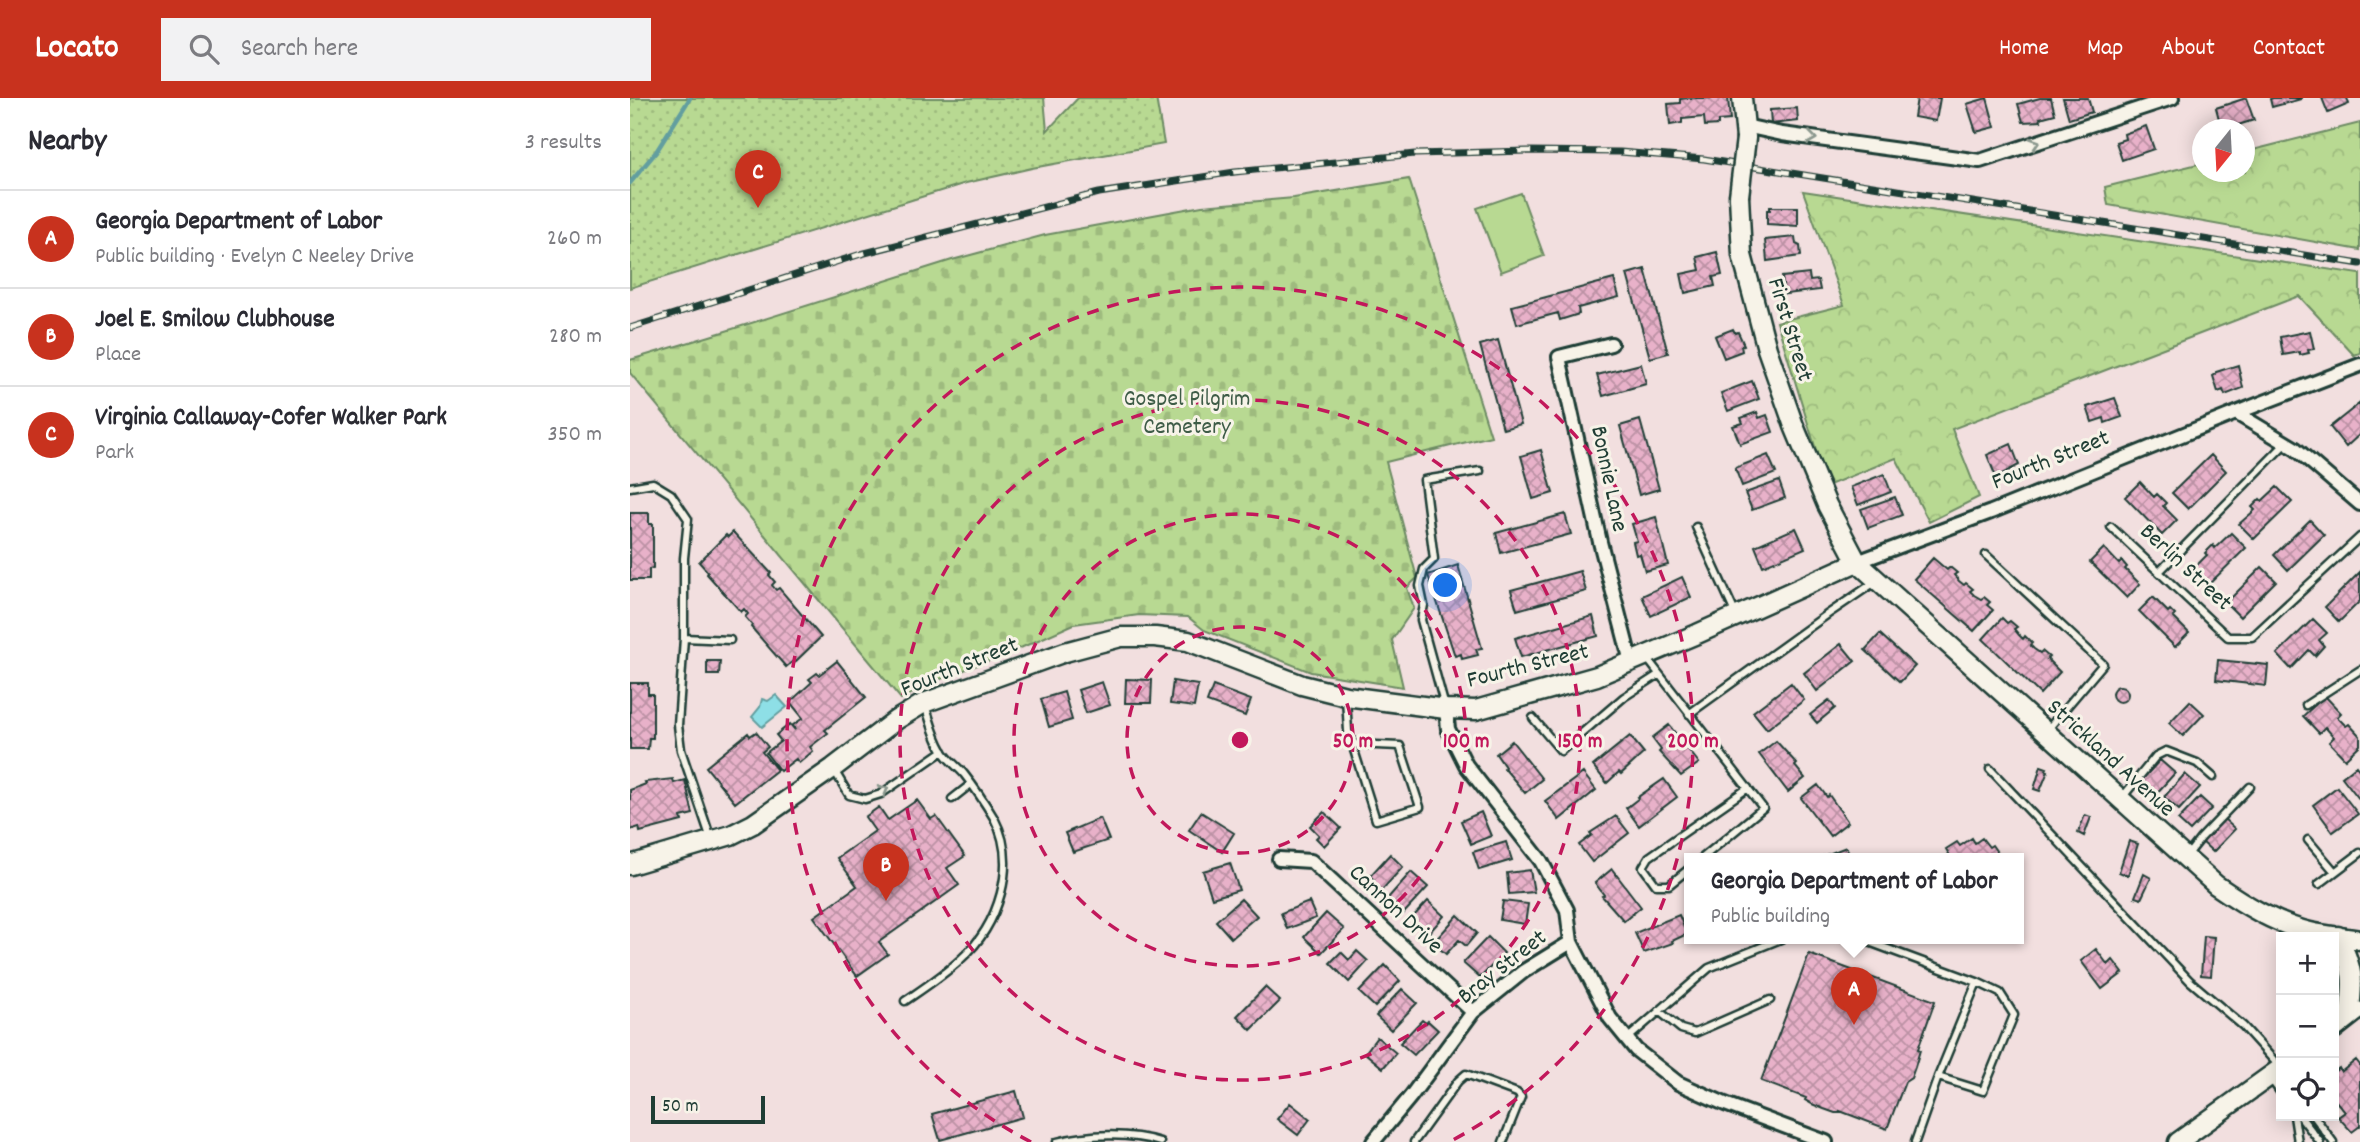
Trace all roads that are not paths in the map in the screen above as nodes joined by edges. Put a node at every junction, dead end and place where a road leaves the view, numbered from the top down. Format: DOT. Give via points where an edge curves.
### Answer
graph roads {
  1 [pos="1742,98"];
  2 [pos="2172,98"];
  3 [pos="1746,132"];
  4 [pos="1611,344"];
  5 [pos="2360,365"];
  6 [pos="2236,413"];
  7 [pos="2286,443"];
  8 [pos="1480,471"];
  9 [pos="630,487"];
  10 [pos="2360,503"];
  11 [pos="1696,527"];
  12 [pos="2111,527"];
  13 [pos="2360,537"];
  14 [pos="1986,555"];
  15 [pos="1857,562"];
  16 [pos="2159,572"];
  17 [pos="1877,581"];
  18 [pos="1737,616"];
  19 [pos="684,638"];
  20 [pos="730,640"];
  21 [pos="1638,659"];
  22 [pos="2360,670"];
  23 [pos="1658,675"];
  24 [pos="1346,696"];
  25 [pos="924,704"];
  26 [pos="2306,705"];
  27 [pos="1446,709"];
  28 [pos="1689,714"];
  29 [pos="1533,718"];
  30 [pos="2045,734"];
  31 [pos="1352,744"];
  32 [pos="943,751"];
  33 [pos="833,768"];
  34 [pos="1990,769"];
  35 [pos="2213,777"];
  36 [pos="971,784"];
  37 [pos="2250,787"];
  38 [pos="1748,788"];
  39 [pos="952,799"];
  40 [pos="2120,801"];
  41 [pos="711,841"];
  42 [pos="2308,841"];
  43 [pos="1708,853"];
  44 [pos="2360,853"];
  45 [pos="1279,859"];
  46 [pos="2185,859"];
  47 [pos="630,865"];
  48 [pos="2335,872"];
  49 [pos="1684,873"];
  50 [pos="2319,884"];
  51 [pos="2317,932"];
  52 [pos="2339,936"];
  53 [pos="2339,938"];
  54 [pos="2360,940"];
  55 [pos="1571,942"];
  56 [pos="1769,944"];
  57 [pos="1874,944"];
  58 [pos="1977,982"];
  59 [pos="1770,1000"];
  60 [pos="905,1001"];
  61 [pos="1659,1011"];
  62 [pos="1474,1012"];
  63 [pos="2355,1013"];
  64 [pos="2339,1025"];
  65 [pos="1627,1040"];
  66 [pos="2276,1067"];
  67 [pos="2276,1071"];
  68 [pos="1938,1077"];
  69 [pos="2295,1121"];
  70 [pos="2304,1121"];
  71 [pos="2318,1121"];
  72 [pos="1056,1142"];
  73 [pos="1160,1142"];
  74 [pos="1373,1142"];
  75 [pos="1414,1142"];
  76 [pos="1503,1142"];
  77 [pos="1826,1142"];
  78 [pos="1915,1142"];
  79 [pos="2178,1142"];
  80 [pos="2298,1142"];
  81 [pos="2320,1142"];
  82 [pos="2333,1142"];
  1 -- 3 [label="street, First Street"];
  3 -- 2 [label="street, one-way" via="1980,161"];
  3 -- 15 [label="street, First Street, bridge" via="1739,196 1742,255 1767,349 1798,438"];
  4 -- 21 [label="street, Bonnie Lane" via="1559,356 1600,542"];
  5 -- 6 [label="street, Fourth Street"];
  6 -- 7 [label="street"];
  6 -- 15 [label="street, Fourth Street"];
  7 -- 10 [label="street"];
  7 -- 16 [label="lane"];
  8 -- 27 [label="lane" via="1424,480 1434,559 1424,569 1420,586 1421,620"];
  9 -- 19 [label="lane" via="653,483 671,494 688,519"];
  11 -- 18 [label="lane"];
  12 -- 16 [label="lane, Berlin Street"];
  13 -- 16 [label="lane, Berlin Street" via="2252,637 2228,637"];
  14 -- 30 [label="lane" via="2103,664"];
  15 -- 17 [label="street, Strickland Avenue"];
  15 -- 18 [label="street, Fourth Street"];
  17 -- 28 [label="lane"];
  17 -- 30 [label="street, Strickland Avenue"];
  18 -- 21 [label="street, Fourth Street"];
  19 -- 20 [label="lane"];
  19 -- 41 [label="lane" via="678,724 681,750"];
  21 -- 23 [label="lane"];
  21 -- 27 [label="street, Fourth Street" via="1597,676 1476,710"];
  22 -- 26 [label="lane"];
  23 -- 28 [label="lane"];
  23 -- 29 [label="lane" via="1624,697 1561,751"];
  24 -- 25 [label="street, Fourth Street" via="1302,685 1188,642 1121,637 1065,652"];
  24 -- 27 [label="street, Fourth Street"];
  24 -- 31 [label="lane"];
  25 -- 32 [label="lane"];
  25 -- 33 [label="street, Fourth Street"];
  27 -- 55 [label="street, Bray Street" via="1448,729 1466,765 1541,861 1567,910"];
  28 -- 38 [label="lane"];
  30 -- 40 [label="street, Strickland Avenue"];
  31 -- 31 [label="lane" via="1376,820 1420,807 1400,746"];
  33 -- 32 [label="lane, one-way" via="849,794 865,799 881,794"];
  32 -- 36 [label="lane"];
  33 -- 41 [label="street, Fourth Street" via="753,824"];
  34 -- 66 [label="lane" via="2190,981 2243,1026"];
  35 -- 40 [label="lane" via="2197,763 2166,751 2156,756"];
  36 -- 39 [label="lane"];
  36 -- 60 [label="lane" via="1001,835 1005,852 1001,893 975,945"];
  37 -- 46 [label="lane"];
  38 -- 43 [label="lane" via="1763,808"];
  38 -- 49 [label="lane" via="1649,857 1643,867 1656,885 1670,885"];
  40 -- 46 [label="street, Strickland Avenue"];
  41 -- 47 [label="street, Fourth Street"];
  42 -- 48 [label="lane"];
  44 -- 48 [label="lane"];
  45 -- 62 [label="street, Cannon Drive" via="1311,861"];
  46 -- 51 [label="street, Strickland Avenue" via="2216,885 2261,912"];
  48 -- 50 [label="lane"];
  52 -- 54 [label="street, Strickland Avenue"];
  53 -- 63 [label="street" via="2351,963"];
  55 -- 62 [label="street, Bray Street" via="1524,971"];
  55 -- 65 [label="street" via="1610,1018"];
  56 -- 61 [label="lane" via="1709,968"];
  57 -- 58 [label="lane"];
  58 -- 68 [label="lane"];
  58 -- 68 [label="lane" via="2000,993 2014,1015 1983,1091"];
  59 -- 61 [label="lane" via="1695,1033 1681,1029"];
  61 -- 65 [label="lane"];
  62 -- 74 [label="street, Bray Street"];
  63 -- 64 [label="street"];
  65 -- 77 [label="street" via="1678,1083"];
  67 -- 79 [label="street"];
  68 -- 78 [label="lane"];
  69 -- 80 [label="lane"];
  70 -- 81 [label="lane"];
  71 -- 82 [label="lane"];
  72 -- 73 [label="lane" via="1142,1136"];
  75 -- 76 [label="lane" via="1466,1074 1521,1097"];
}
